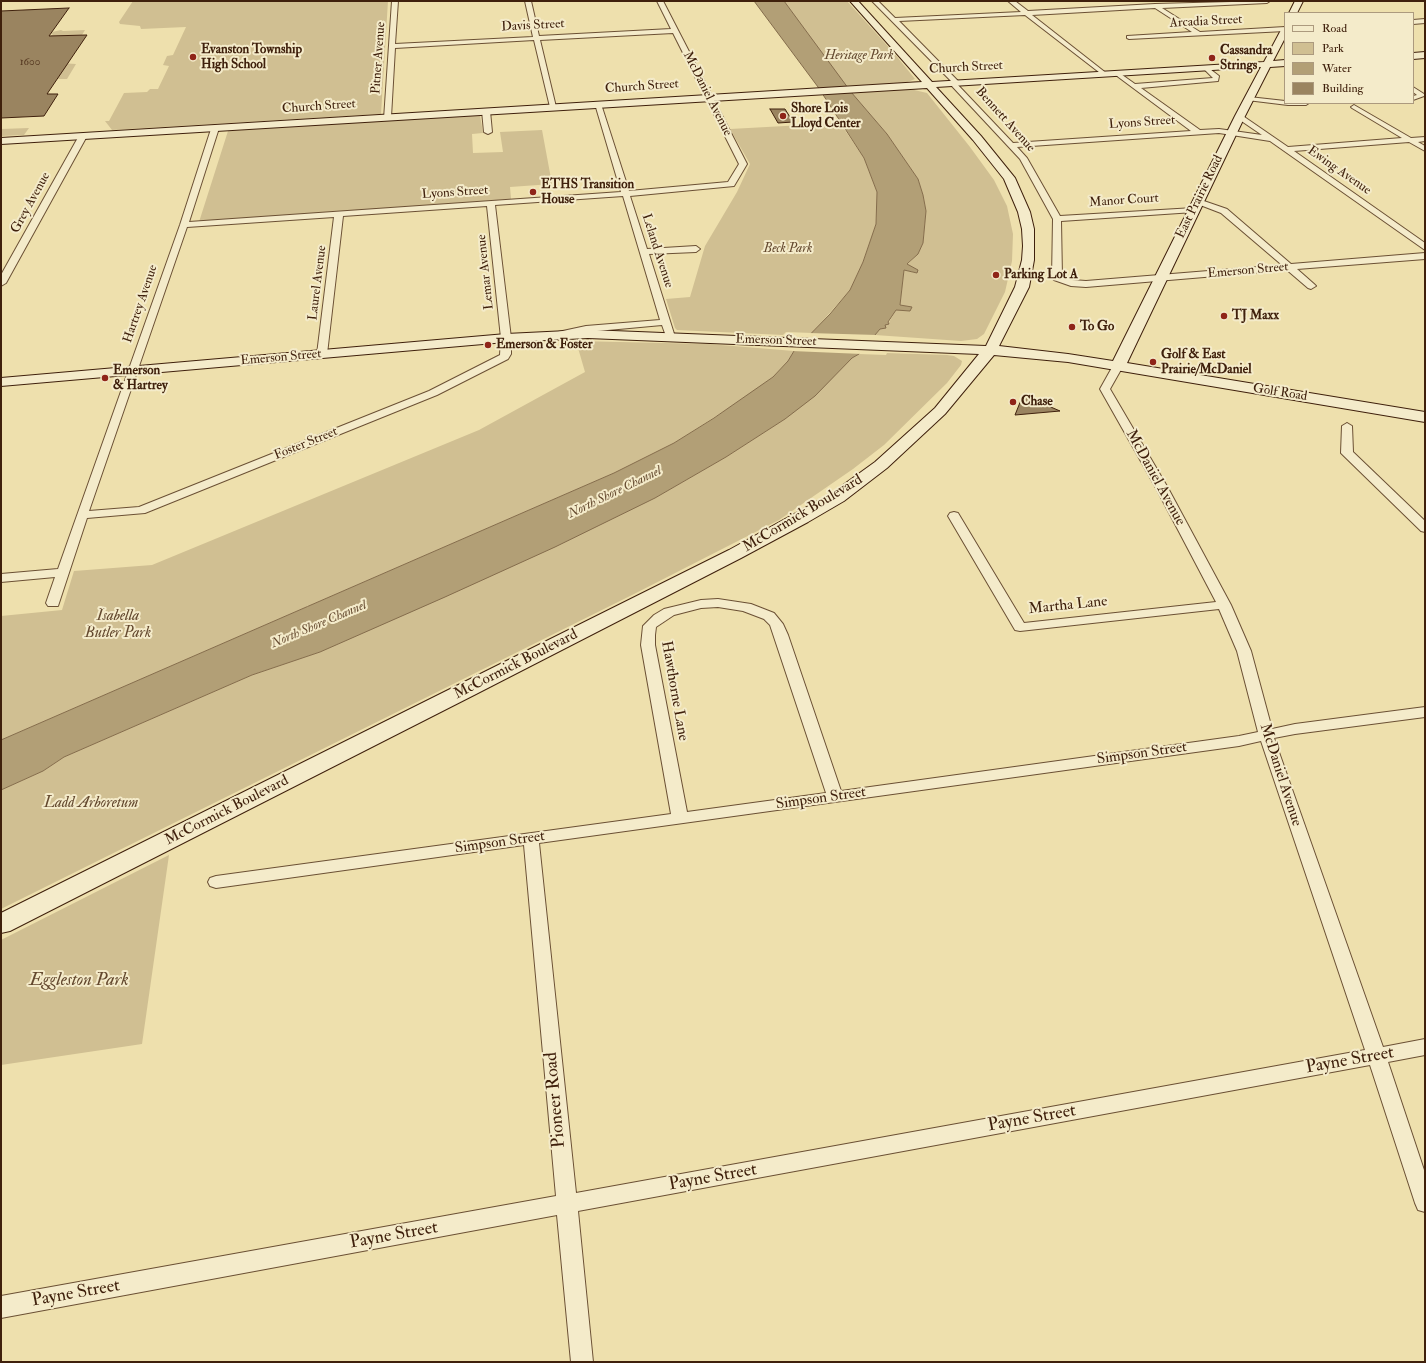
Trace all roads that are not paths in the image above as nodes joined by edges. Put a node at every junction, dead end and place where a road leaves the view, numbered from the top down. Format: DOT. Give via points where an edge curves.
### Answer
graph roads {
  1 [pos="395,1"];
  2 [pos="528,1"];
  3 [pos="660,1"];
  4 [pos="854,1"];
  5 [pos="875,1"];
  6 [pos="1011,1"];
  7 [pos="1147,1"];
  8 [pos="1267,1"];
  9 [pos="1299,1"];
  10 [pos="1156,7"];
  11 [pos="1294,12"];
  12 [pos="1026,13"];
  13 [pos="893,20"];
  14 [pos="1425,21"];
  15 [pos="1414,22"];
  16 [pos="1284,29"];
  17 [pos="675,31"];
  18 [pos="1284,31"];
  19 [pos="1198,33"];
  20 [pos="1129,37"];
  21 [pos="536,38"];
  22 [pos="392,46"];
  23 [pos="1284,63"];
  24 [pos="1268,64"];
  25 [pos="1206,68"];
  26 [pos="1116,73"];
  27 [pos="1104,74"];
  28 [pos="954,83"];
  29 [pos="929,84"];
  30 [pos="1134,86"];
  31 [pos="1418,89"];
  32 [pos="708,97"];
  33 [pos="1414,98"];
  34 [pos="1249,99"];
  35 [pos="1284,103"];
  36 [pos="598,104"];
  37 [pos="553,107"];
  38 [pos="1354,107"];
  39 [pos="486,111"];
  40 [pos="1240,116"];
  41 [pos="387,117"];
  42 [pos="215,128"];
  43 [pos="488,132"];
  44 [pos="1198,132"];
  45 [pos="1231,133"];
  46 [pos="83,136"];
  47 [pos="1273,139"];
  48 [pos="1425,139"];
  49 [pos="1410,140"];
  50 [pos="1,141"];
  51 [pos="1012,145"];
  52 [pos="1286,149"];
  53 [pos="1425,149"];
  54 [pos="729,185"];
  55 [pos="626,194"];
  56 [pos="492,203"];
  57 [pos="1196,206"];
  58 [pos="339,214"];
  59 [pos="1057,219"];
  60 [pos="184,225"];
  61 [pos="1425,247"];
  62 [pos="696,249"];
  63 [pos="644,252"];
  64 [pos="1425,256"];
  65 [pos="1290,267"];
  66 [pos="1160,278"];
  67 [pos="1,283"];
  68 [pos="1071,283"];
  69 [pos="1311,286"];
  70 [pos="1006,320"];
  71 [pos="666,322"];
  72 [pos="561,334"];
  73 [pos="670,337"];
  74 [pos="506,338"];
  75 [pos="991,349"];
  76 [pos="322,354"];
  77 [pos="1047,355"];
  78 [pos="1118,366"];
  79 [pos="133,371"];
  80 [pos="1,382"];
  81 [pos="1425,417"];
  82 [pos="1347,426"];
  83 [pos="82,515"];
  84 [pos="954,516"];
  85 [pos="1425,528"];
  86 [pos="63,572"];
  87 [pos="1,578"];
  88 [pos="53,603"];
  89 [pos="1224,605"];
  90 [pos="1425,712"];
  91 [pos="1266,735"];
  92 [pos="835,797"];
  93 [pos="680,818"];
  94 [pos="531,839"];
  95 [pos="216,882"];
  96 [pos="1,924"];
  97 [pos="1425,1047"];
  98 [pos="1376,1056"];
  99 [pos="1425,1203"];
  100 [pos="566,1205"];
  101 [pos="1,1307"];
  102 [pos="582,1362"];
  1 -- 22 [label="street, Pitner Avenue"];
  2 -- 21 [label="street"];
  3 -- 17 [label="street, McDaniel Avenue"];
  4 -- 29 [label="main road, McCormick Boulevard"];
  5 -- 13 [label="street, Bennett Avenue"];
  6 -- 12 [label="street"];
  7 -- 10 [label="street"];
  8 -- 10 [label="street"];
  9 -- 11 [label="main road"];
  10 -- 12 [label="street"];
  10 -- 19 [label="street"];
  12 -- 13 [label="street"];
  12 -- 27 [label="street"];
  13 -- 28 [label="street, Bennett Avenue"];
  14 -- 15 [label="street"];
  16 -- 19 [label="street, Arcadia Street"];
  17 -- 21 [label="street, Davis Street"];
  17 -- 32 [label="street, McDaniel Avenue"];
  18 -- 24 [label="main road, East Prairie Road"];
  19 -- 20 [label="street, Arcadia Street"];
  21 -- 22 [label="street, Davis Street"];
  21 -- 37 [label="street"];
  22 -- 41 [label="street, Pitner Avenue"];
  23 -- 24 [label="main road, Church Street"];
  24 -- 25 [label="main road, Church Street"];
  24 -- 34 [label="main road, East Prairie Road"];
  25 -- 26 [label="main road, Church Street"];
  25 -- 30 [label="street" via="1217,77 1216,80"];
  26 -- 27 [label="main road, Church Street"];
  26 -- 30 [label="street"];
  27 -- 28 [label="main road, Church Street"];
  28 -- 29 [label="main road, Church Street"];
  28 -- 51 [label="street, Bennett Avenue"];
  29 -- 32 [label="main road, Church Street"];
  29 -- 70 [label="main road, McCormick Boulevard" via="1009,178 1024,212 1029,246 1026,277"];
  30 -- 44 [label="street"];
  31 -- 33 [label="street" via="1421,96"];
  32 -- 36 [label="main road, Church Street"];
  32 -- 54 [label="street, McDaniel Avenue" via="743,164 734,183"];
  34 -- 35 [label="street"];
  34 -- 40 [label="main road, East Prairie Road"];
  36 -- 37 [label="main road, Church Street"];
  36 -- 55 [label="street, Leland Avenue"];
  37 -- 39 [label="main road, Church Street"];
  38 -- 49 [label="street"];
  39 -- 41 [label="main road, Church Street"];
  39 -- 43 [label="street"];
  40 -- 45 [label="main road, East Prairie Road"];
  40 -- 47 [label="street, Ewing Avenue"];
  41 -- 42 [label="main road, Church Street"];
  42 -- 46 [label="main road, Church Street"];
  42 -- 60 [label="street, Hartrey Avenue"];
  44 -- 45 [label="street, Lyons Street"];
  44 -- 51 [label="street, Lyons Street"];
  45 -- 47 [label="street, Lyons Street"];
  45 -- 57 [label="main road, East Prairie Road"];
  46 -- 50 [label="main road, Church Street"];
  46 -- 67 [label="street, Grey Avenue"];
  47 -- 52 [label="street, Ewing Avenue"];
  48 -- 49 [label="street"];
  49 -- 52 [label="street"];
  49 -- 53 [label="street"];
  51 -- 59 [label="street, Bennett Avenue" via="1023,158"];
  52 -- 61 [label="street, Ewing Avenue"];
  54 -- 55 [label="street, Lyons Street"];
  55 -- 56 [label="street, Lyons Street"];
  55 -- 63 [label="street, Leland Avenue"];
  56 -- 58 [label="street, Lyons Street"];
  56 -- 74 [label="street, Lemar Avenue"];
  57 -- 59 [label="street, Manor Court"];
  57 -- 65 [label="street" via="1224,211"];
  57 -- 66 [label="main road, East Prairie Road"];
  58 -- 60 [label="street, Lyons Street"];
  58 -- 76 [label="street, Laurel Avenue"];
  59 -- 68 [label="street, Bennett Avenue" via="1058,278"];
  60 -- 79 [label="street, Hartrey Avenue"];
  62 -- 63 [label="street"];
  63 -- 71 [label="street, Leland Avenue"];
  64 -- 65 [label="street, Emerson Street"];
  65 -- 66 [label="street, Emerson Street"];
  65 -- 69 [label="street"];
  66 -- 68 [label="street, Emerson Street"];
  66 -- 78 [label="main road, East Prairie Road"];
  70 -- 75 [label="main road, McCormick Boulevard"];
  70 -- 77 [label="main road" via="1015,335"];
  71 -- 72 [label="street, Emerson Street" via="586,329"];
  71 -- 73 [label="street, Leland Avenue"];
  72 -- 73 [label="main road, Emerson Street"];
  72 -- 74 [label="main road, Emerson Street"];
  73 -- 75 [label="main road, Emerson Street"];
  74 -- 76 [label="main road, Emerson Street"];
  74 -- 83 [label="street, Foster Street" via="504,357 433,393 141,510"];
  75 -- 77 [label="main road, Golf Road"];
  75 -- 96 [label="main road, McCormick Boulevard" via="940,410 900,450 838,497 802,518"];
  76 -- 79 [label="main road, Emerson Street"];
  77 -- 78 [label="main road, Golf Road"];
  78 -- 81 [label="main road, Golf Road"];
  78 -- 89 [label="street, McDaniel Avenue" via="1105,389 1162,488"];
  79 -- 80 [label="main road, Emerson Street"];
  79 -- 83 [label="street, Hartrey Avenue"];
  82 -- 85 [label="street" via="1347,453"];
  83 -- 86 [label="street, Hartrey Avenue"];
  84 -- 89 [label="street, Martha Lane" via="1020,627"];
  86 -- 87 [label="street"];
  86 -- 88 [label="street, Hartrey Avenue"];
  89 -- 91 [label="street, McDaniel Avenue" via="1244,651"];
  90 -- 91 [label="street, Simpson Street"];
  91 -- 92 [label="street, Simpson Street" via="1239,741"];
  91 -- 98 [label="street, McDaniel Avenue"];
  92 -- 93 [label="street, Simpson Street"];
  92 -- 93 [label="street, Hawthorne Lane" via="776,624 769,616 746,607 718,603 701,604 669,612 650,626 648,635"];
  93 -- 94 [label="street, Simpson Street"];
  94 -- 95 [label="street, Simpson Street"];
  94 -- 100 [label="street, Pioneer Road"];
  97 -- 98 [label="street, Payne Street"];
  98 -- 99 [label="street, McDaniel Avenue"];
  98 -- 100 [label="street, Payne Street"];
  100 -- 101 [label="street, Payne Street"];
  100 -- 102 [label="street, Pioneer Road"];
}
